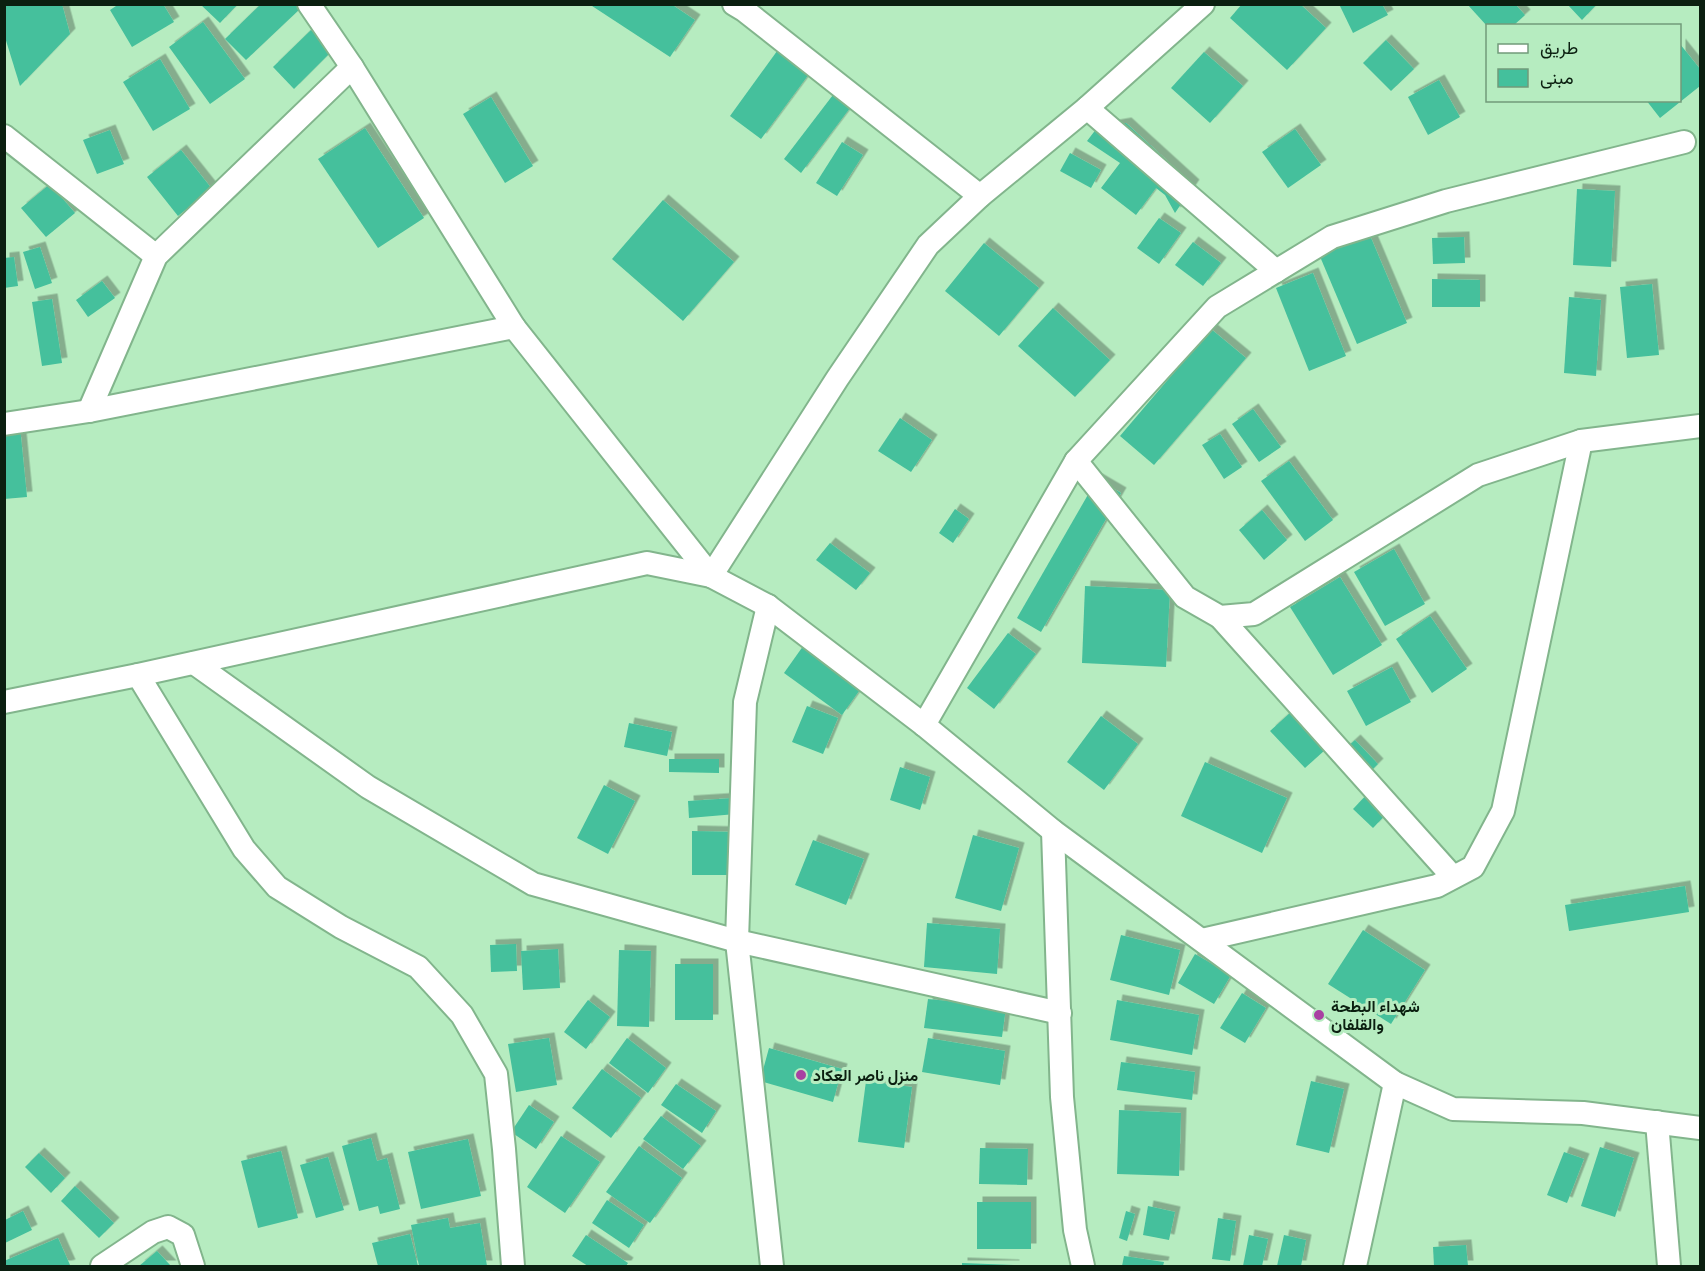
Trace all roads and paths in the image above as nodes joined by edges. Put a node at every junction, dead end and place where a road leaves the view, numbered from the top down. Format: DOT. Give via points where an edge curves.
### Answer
graph roads {
  1 [pos="309,4"];
  2 [pos="1203,4"];
  3 [pos="743,6"];
  4 [pos="352,67"];
  5 [pos="1086,108"];
  6 [pos="4,136"];
  7 [pos="1684,142"];
  8 [pos="980,196"];
  9 [pos="156,256"];
  10 [pos="1276,271"];
  11 [pos="514,327"];
  12 [pos="89,411"];
  13 [pos="4,424"];
  14 [pos="1701,426"];
  15 [pos="1581,441"];
  16 [pos="1076,460"];
  17 [pos="711,576"];
  18 [pos="768,606"];
  19 [pos="1220,617"];
  20 [pos="194,663"];
  21 [pos="138,675"];
  22 [pos="4,702"];
  23 [pos="924,725"];
  24 [pos="1053,831"];
  25 [pos="1454,877"];
  26 [pos="1202,940"];
  27 [pos="737,942"];
  28 [pos="1060,1013"];
  29 [pos="1395,1083"];
  30 [pos="1658,1122"];
  31 [pos="1701,1128"];
  32 [pos="102,1266"];
  33 [pos="193,1266"];
  34 [pos="513,1266"];
  35 [pos="772,1266"];
  36 [pos="1083,1266"];
  37 [pos="1355,1266"];
  38 [pos="1670,1266"];
  1 -- 4 [label="street"];
  2 -- 5 [label="street"];
  3 -- 8 [label="street"];
  4 -- 9 [label="street"];
  4 -- 11 [label="street"];
  5 -- 8 [label="street"];
  5 -- 10 [label="street"];
  6 -- 9 [label="street"];
  7 -- 10 [label="street" via="1446,201 1332,237"];
  8 -- 17 [label="street" via="928,245"];
  9 -- 12 [label="street"];
  10 -- 16 [label="street" via="1217,307"];
  11 -- 12 [label="street"];
  11 -- 17 [label="street"];
  12 -- 13 [label="street"];
  14 -- 15 [label="street"];
  15 -- 19 [label="street" via="1478,475 1254,614"];
  15 -- 25 [label="street" via="1503,811 1473,867"];
  16 -- 19 [label="street" via="1185,597"];
  16 -- 23 [label="street"];
  17 -- 18 [label="street"];
  17 -- 20 [label="street" via="647,563"];
  18 -- 23 [label="street"];
  18 -- 27 [label="street" via="745,702"];
  19 -- 25 [label="street"];
  20 -- 21 [label="street"];
  20 -- 27 [label="street" via="369,787 533,884"];
  21 -- 22 [label="street"];
  21 -- 34 [label="street" via="244,849 277,887 340,927 418,967 462,1016 496,1074"];
  23 -- 24 [label="street"];
  24 -- 26 [label="street"];
  24 -- 28 [label="street"];
  25 -- 26 [label="street" via="1437,886"];
  26 -- 29 [label="street"];
  27 -- 28 [label="street"];
  27 -- 35 [label="street"];
  28 -- 36 [label="street" via="1062,1097 1075,1230"];
  29 -- 30 [label="street" via="1454,1109 1583,1113"];
  29 -- 37 [label="street"];
  30 -- 31 [label="street"];
  30 -- 38 [label="street"];
  32 -- 33 [label="street" via="153,1232 168,1227 183,1235"];
}
